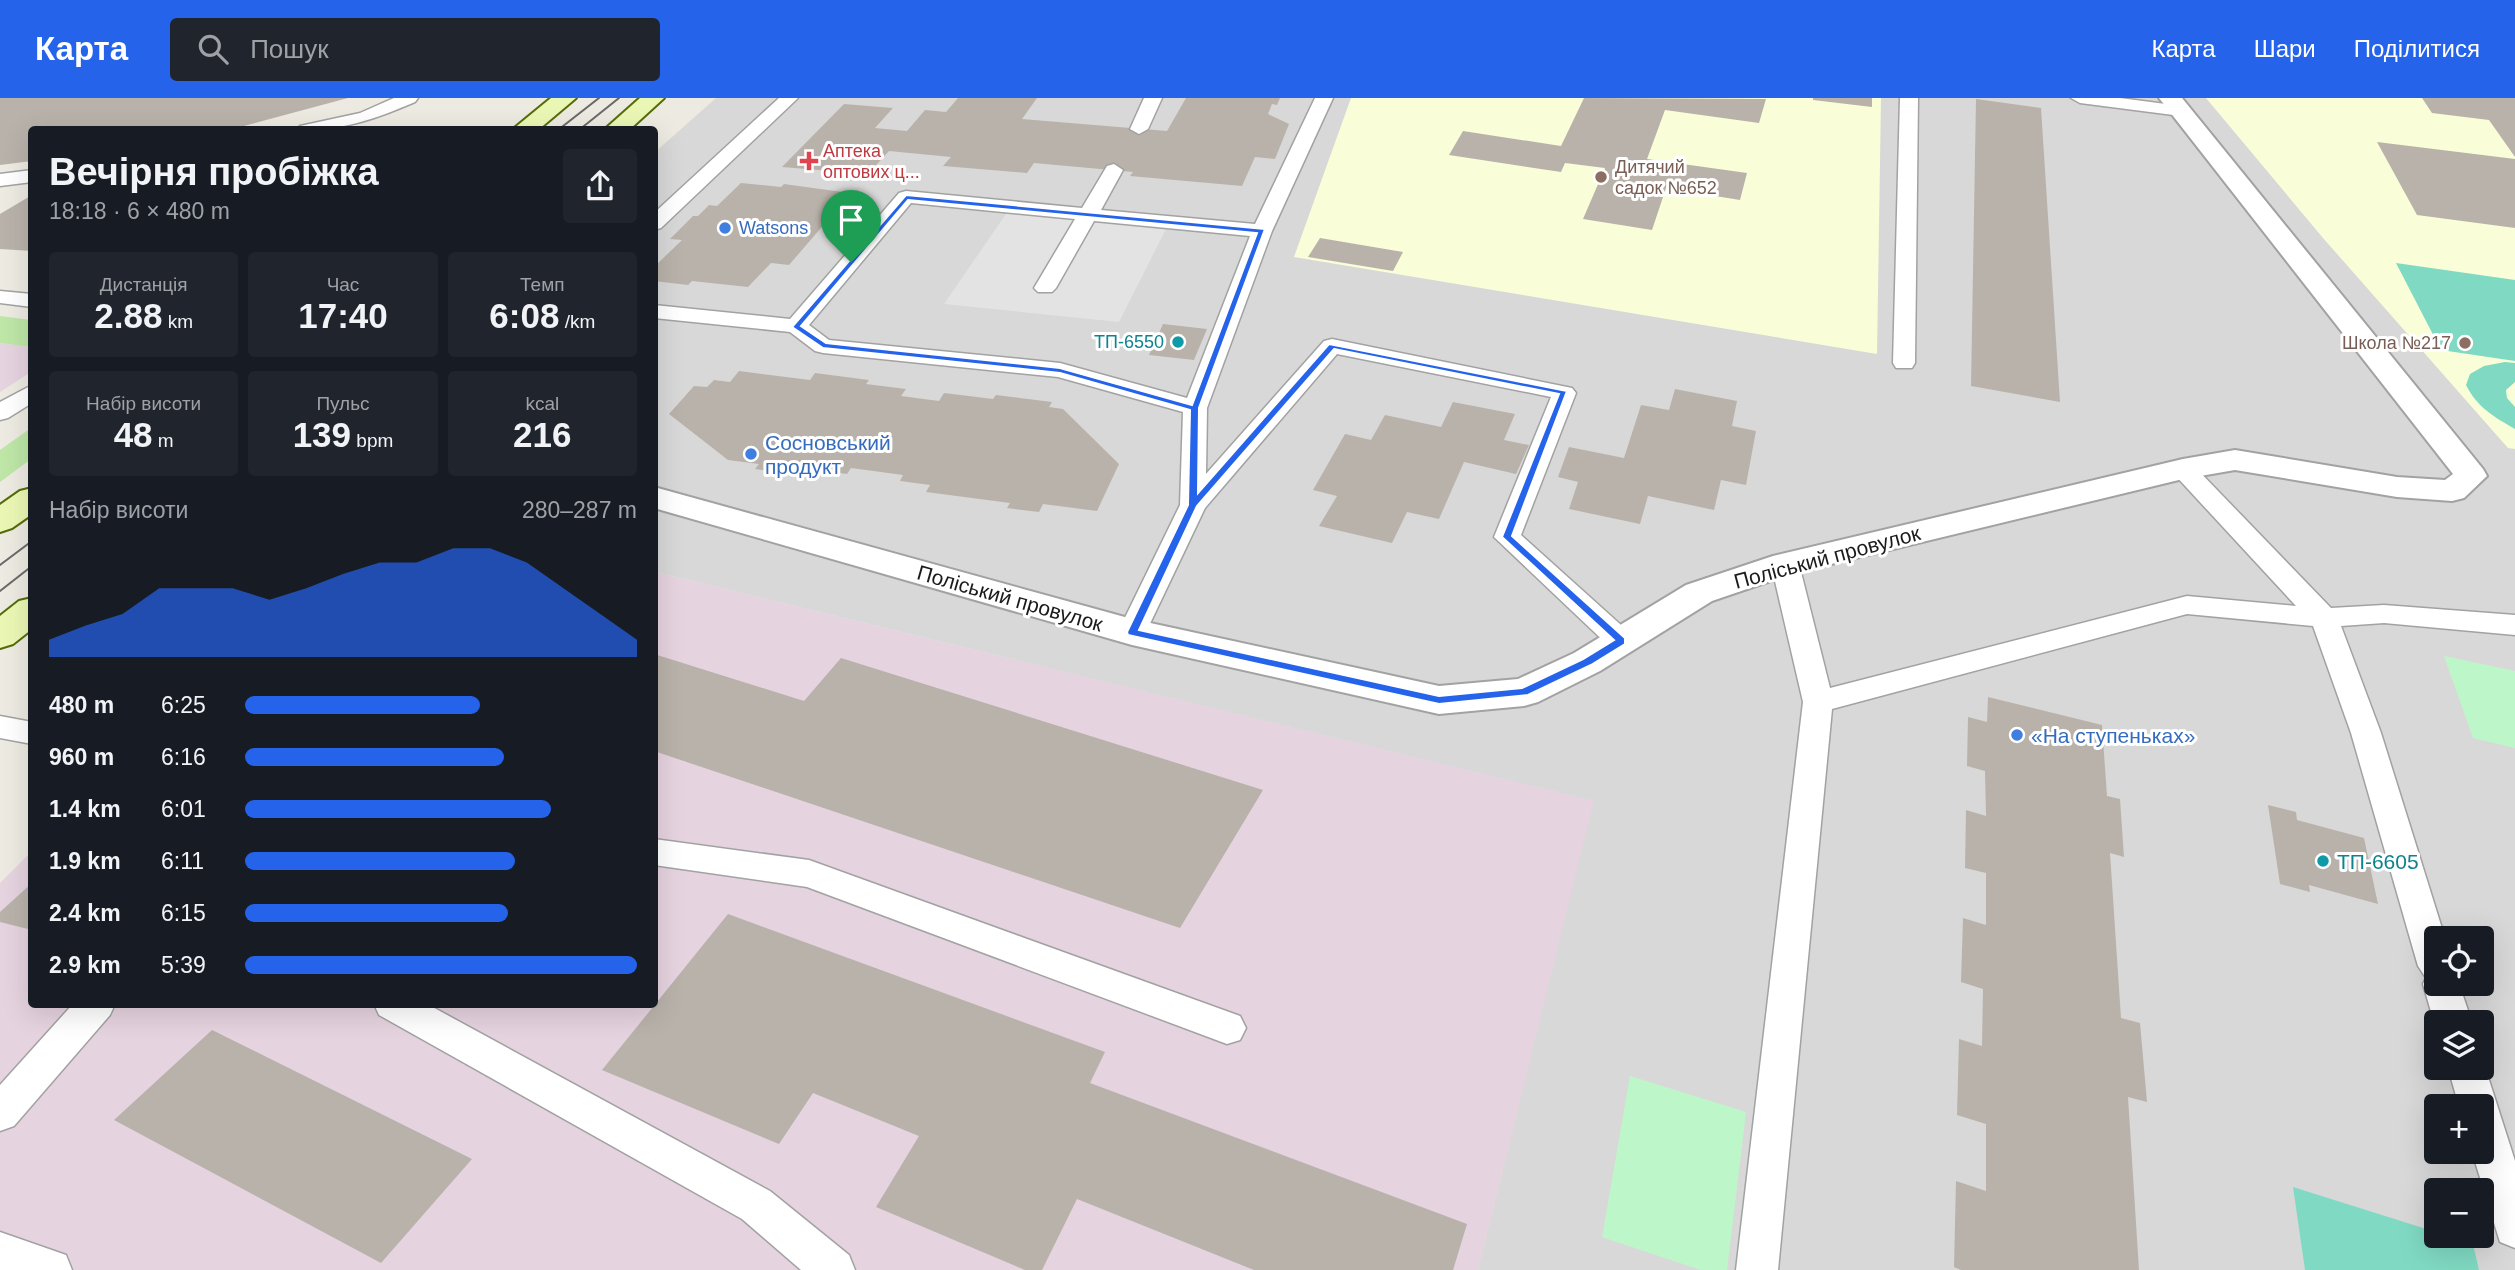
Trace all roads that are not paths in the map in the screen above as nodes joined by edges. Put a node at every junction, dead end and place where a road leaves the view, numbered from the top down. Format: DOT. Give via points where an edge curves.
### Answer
graph roads {
  1 [pos="410,98"];
  2 [pos="565,98"];
  3 [pos="653,98"];
  4 [pos="789,98"];
  5 [pos="1153,98"];
  6 [pos="1324,98"];
  7 [pos="1909,98"];
  8 [pos="2080,98"];
  9 [pos="2176,105"];
  10 [pos="324,126"];
  11 [pos="528,126"];
  12 [pos="620,126"];
  13 [pos="1139,129"];
  14 [pos="1115,170"];
  15 [pos="28,176"];
  16 [pos="0,180"];
  17 [pos="1086,214"];
  18 [pos="658,220"];
  19 [pos="1262,231"];
  20 [pos="1045,288"];
  21 [pos="0,297"];
  22 [pos="28,300"];
  23 [pos="658,312"];
  24 [pos="796,327"];
  25 [pos="1904,363"];
  26 [pos="28,395"];
  27 [pos="1195,408"];
  28 [pos="0,413"];
  29 [pos="2183,469"];
  30 [pos="658,498"];
  31 [pos="28,501"];
  32 [pos="1193,505"];
  33 [pos="0,521"];
  34 [pos="1785,564"];
  35 [pos="28,613"];
  36 [pos="2324,618"];
  37 [pos="2515,625"];
  38 [pos="1132,632"];
  39 [pos="0,635"];
  40 [pos="1621,641"];
  41 [pos="1818,702"];
  42 [pos="0,727"];
  43 [pos="28,732"];
  44 [pos="658,853"];
  45 [pos="2424,927"];
  46 [pos="93,1008"];
  47 [pos="400,1008"];
  48 [pos="1227,1028"];
  49 [pos="0,1113"];
  50 [pos="2494,1157"];
  51 [pos="2515,1228"];
  52 [pos="0,1253"];
  53 [pos="51,1270"];
  54 [pos="834,1270"];
  55 [pos="1757,1270"];
  1 -- 10 [label="lane" via="365,117"];
  2 -- 11 [label="main road"];
  3 -- 12 [label="main road"];
  4 -- 18 [label="lane"];
  5 -- 13 [label="lane"];
  6 -- 19 [label="lane"];
  7 -- 25 [label="lane"];
  8 -- 9 [label="lane"];
  9 -- 29 [label="street, Поліський провулок" via="2471,476 2452,491 2397,487 2235,460"];
  14 -- 17 [label="lane"];
  15 -- 16 [label="lane"];
  17 -- 19 [label="lane"];
  17 -- 20 [label="lane"];
  17 -- 24 [label="lane" via="906,198"];
  19 -- 27 [label="lane"];
  21 -- 22 [label="lane"];
  23 -- 24 [label="lane"];
  24 -- 27 [label="lane" via="823,346 1060,370"];
  26 -- 28 [label="lane"];
  27 -- 32 [label="lane"];
  29 -- 34 [label="street, Поліський провулок"];
  29 -- 36 [label="lane"];
  30 -- 38 [label="street, Поліський провулок"];
  31 -- 33 [label="main road"];
  32 -- 38 [label="lane"];
  32 -- 40 [label="lane" via="1332,346 1564,393 1507,537"];
  34 -- 40 [label="street, Поліський провулок" via="1699,593"];
  34 -- 41 [label="lane"];
  35 -- 39 [label="main road"];
  36 -- 37 [label="lane" via="2384,614"];
  36 -- 41 [label="lane" via="2187,605"];
  36 -- 45 [label="lane" via="2366,733"];
  38 -- 40 [label="street, Поліський провулок" via="1439,700 1524,692"];
  41 -- 55 [label="lane"];
  42 -- 43 [label="lane"];
  44 -- 48 [label="lane" via="809,874"];
  46 -- 49 [label="lane"];
  47 -- 54 [label="lane" via="756,1205"];
  50 -- 51 [label="lane"];
  52 -- 53 [label="lane"];
}
